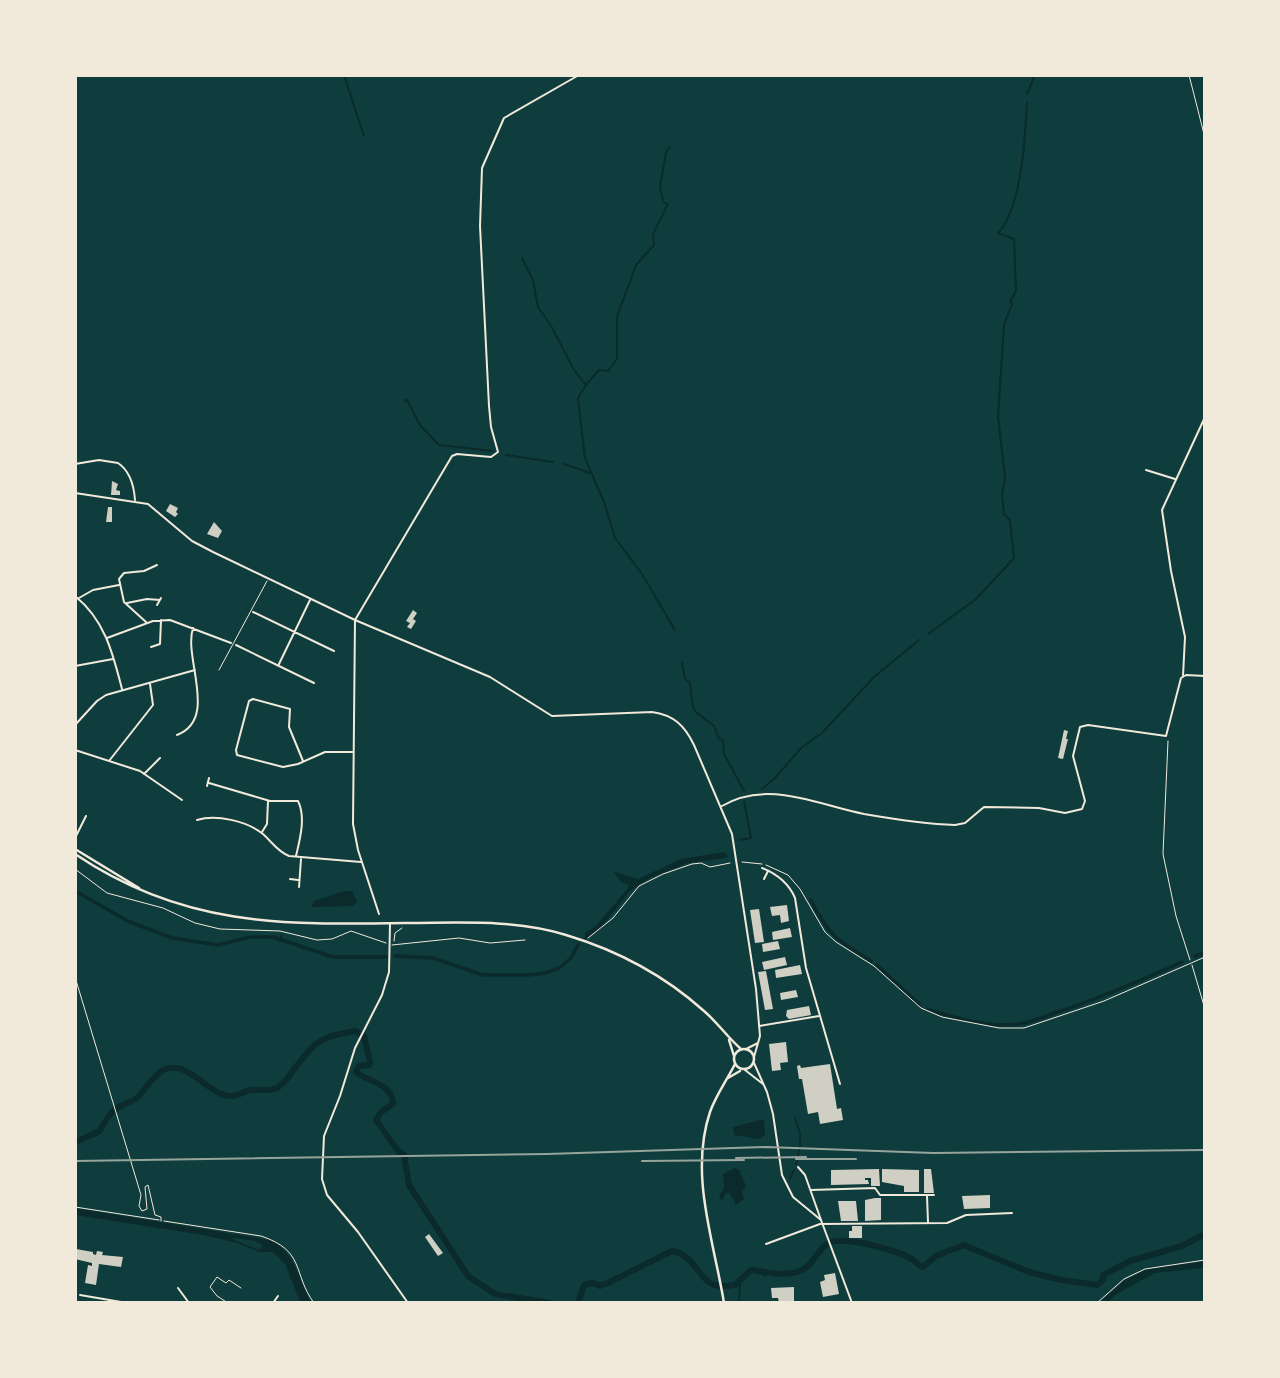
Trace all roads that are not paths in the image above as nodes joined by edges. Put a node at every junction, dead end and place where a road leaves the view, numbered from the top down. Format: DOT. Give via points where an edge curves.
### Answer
graph roads {
  1 [pos="579,75"];
  2 [pos="1205,416"];
  3 [pos="75,464"];
  4 [pos="1146,470"];
  5 [pos="1175,480"];
  6 [pos="75,493"];
  7 [pos="135,501"];
  8 [pos="157,565"];
  9 [pos="268,579"];
  10 [pos="119,585"];
  11 [pos="77,598"];
  12 [pos="311,599"];
  13 [pos="126,604"];
  14 [pos="158,605"];
  15 [pos="262,611"];
  16 [pos="253,612"];
  17 [pos="260,615"];
  18 [pos="161,620"];
  19 [pos="355,620"];
  20 [pos="147,623"];
  21 [pos="193,627"];
  22 [pos="295,632"];
  23 [pos="107,638"];
  24 [pos="230,643"];
  25 [pos="236,645"];
  26 [pos="151,647"];
  27 [pos="334,651"];
  28 [pos="114,659"];
  29 [pos="75,666"];
  30 [pos="279,666"];
  31 [pos="195,670"];
  32 [pos="219,670"];
  33 [pos="1183,676"];
  34 [pos="1205,676"];
  35 [pos="150,682"];
  36 [pos="314,683"];
  37 [pos="122,690"];
  38 [pos="75,724"];
  39 [pos="177,735"];
  40 [pos="75,750"];
  41 [pos="354,752"];
  42 [pos="160,758"];
  43 [pos="303,761"];
  44 [pos="108,762"];
  45 [pos="144,774"];
  46 [pos="209,778"];
  47 [pos="182,800"];
  48 [pos="268,800"];
  49 [pos="721,807"];
  50 [pos="86,816"];
  51 [pos="197,820"];
  52 [pos="76,832"];
  53 [pos="261,832"];
  54 [pos="75,838"];
  55 [pos="75,849"];
  56 [pos="75,854"];
  57 [pos="296,857"];
  58 [pos="301,858"];
  59 [pos="362,862"];
  60 [pos="762,868"];
  61 [pos="768,870"];
  62 [pos="290,879"];
  63 [pos="764,879"];
  64 [pos="299,880"];
  65 [pos="299,887"];
  66 [pos="139,888"];
  67 [pos="383,906"];
  68 [pos="377,908"];
  69 [pos="379,914"];
  70 [pos="390,923"];
  71 [pos="525,940"];
  72 [pos="390,945"];
  73 [pos="820,1016"];
  74 [pos="759,1026"];
  75 [pos="728,1037"];
  76 [pos="759,1043"];
  77 [pos="741,1049"];
  78 [pos="747,1049"];
  79 [pos="734,1056"];
  80 [pos="754,1057"];
  81 [pos="754,1063"];
  82 [pos="735,1065"];
  83 [pos="743,1070"];
  84 [pos="728,1078"];
  85 [pos="764,1084"];
  86 [pos="840,1084"];
  87 [pos="798,1167"];
  88 [pos="811,1190"];
  89 [pos="926,1195"];
  90 [pos="934,1195"];
  91 [pos="1012,1213"];
  92 [pos="822,1222"];
  93 [pos="928,1223"];
  94 [pos="766,1244"];
  95 [pos="178,1288"];
  96 [pos="80,1295"];
  97 [pos="85,1296"];
  98 [pos="278,1296"];
  99 [pos="83,1303"];
  100 [pos="127,1303"];
  101 [pos="189,1303"];
  102 [pos="273,1303"];
  103 [pos="408,1303"];
  104 [pos="724,1303"];
  105 [pos="852,1303"];
  1 -- 19 [label="street" via="504,118 482,168 480,226 489,406 498,452 491,457 452,456"];
  2 -- 5 [label="street"];
  3 -- 7 [label="street" via="99,460 122,465 132,482"];
  4 -- 5 [label="street"];
  5 -- 33 [label="street" via="1162,517 1185,637"];
  6 -- 7 [label="street"];
  7 -- 9 [label="street" via="156,509 197,543"];
  8 -- 10 [label="street" via="124,573"];
  9 -- 12 [label="street"];
  9 -- 32 [label="lane"];
  10 -- 11 [label="street"];
  10 -- 13 [label="street"];
  11 -- 23 [label="street" via="93,613"];
  12 -- 19 [label="street"];
  12 -- 22 [label="street"];
  13 -- 14 [label="street" via="161,599"];
  13 -- 20 [label="street"];
  15 -- 17 [label="street"];
  16 -- 17 [label="street"];
  17 -- 22 [label="street"];
  18 -- 20 [label="street"];
  18 -- 21 [label="street"];
  18 -- 26 [label="street" via="160,644"];
  19 -- 41 [label="street"];
  19 -- 49 [label="street" via="490,677 552,716 639,711 669,716 688,732"];
  20 -- 23 [label="street"];
  21 -- 24 [label="street"];
  21 -- 31 [label="street"];
  22 -- 27 [label="street"];
  22 -- 30 [label="street"];
  23 -- 28 [label="street"];
  25 -- 30 [label="street"];
  28 -- 29 [label="street"];
  28 -- 37 [label="street"];
  30 -- 36 [label="street"];
  31 -- 35 [label="street"];
  31 -- 39 [label="street" via="198,709 190,725"];
  33 -- 34 [label="street"];
  33 -- 49 [label="street" via="1167,735 1081,726 1073,757 1085,801 1082,809 1073,813 987,806 955,825 865,814 782,795 740,797"];
  35 -- 37 [label="street"];
  35 -- 44 [label="street" via="153,705"];
  37 -- 38 [label="street" via="97,701"];
  40 -- 44 [label="street"];
  41 -- 43 [label="street" via="328,751"];
  41 -- 59 [label="street" via="353,824"];
  42 -- 45 [label="street"];
  43 -- 43 [label="street" via="279,766 236,754 249,701 290,709 289,727"];
  44 -- 45 [label="street"];
  45 -- 47 [label="street"];
  46 -- 48 [label="street" via="208,784"];
  48 -- 53 [label="street" via="267,824"];
  48 -- 57 [label="street" via="295,799 300,803"];
  49 -- 74 [label="street" via="737,862"];
  50 -- 52 [label="street"];
  51 -- 53 [label="street" via="219,817"];
  52 -- 54 [label="street"];
  53 -- 57 [label="street" via="280,851"];
  55 -- 66 [label="main road"];
  56 -- 66 [label="main road"];
  57 -- 58 [label="street"];
  58 -- 59 [label="street"];
  58 -- 64 [label="street"];
  59 -- 68 [label="street"];
  60 -- 61 [label="street"];
  61 -- 63 [label="street"];
  61 -- 73 [label="street" via="786,884 794,898"];
  62 -- 64 [label="street"];
  64 -- 65 [label="street"];
  66 -- 70 [label="main road" via="194,909 246,920"];
  67 -- 68 [label="street"];
  68 -- 69 [label="street"];
  70 -- 72 [label="street"];
  70 -- 75 [label="main road" via="512,924 587,942 672,986"];
  71 -- 72 [label="lane" via="490,943 459,938"];
  72 -- 103 [label="street" via="385,985 359,1040 321,1146 322,1179 327,1195"];
  73 -- 74 [label="street"];
  73 -- 86 [label="street"];
  74 -- 76 [label="street"];
  75 -- 77 [label="main road"];
  75 -- 79 [label="main road"];
  76 -- 78 [label="street"];
  76 -- 80 [label="street"];
  77 -- 78 [label="main road"];
  77 -- 79 [label="main road"];
  78 -- 80 [label="main road"];
  79 -- 82 [label="main road"];
  80 -- 81 [label="main road"];
  81 -- 83 [label="main road"];
  81 -- 85 [label="street"];
  82 -- 83 [label="main road"];
  82 -- 84 [label="main road"];
  83 -- 84 [label="main road"];
  83 -- 85 [label="street"];
  84 -- 104 [label="main road" via="711,1109 702,1164 707,1218"];
  85 -- 92 [label="street" via="783,1179 791,1194"];
  87 -- 88 [label="street"];
  88 -- 89 [label="street" via="877,1189 880,1195"];
  88 -- 92 [label="street"];
  89 -- 90 [label="street"];
  89 -- 93 [label="street"];
  91 -- 93 [label="street"];
  92 -- 93 [label="street"];
  92 -- 94 [label="street"];
  92 -- 105 [label="street"];
  95 -- 101 [label="street"];
  96 -- 97 [label="street"];
  97 -- 99 [label="street"];
  97 -- 100 [label="street"];
  98 -- 102 [label="street"];
}
